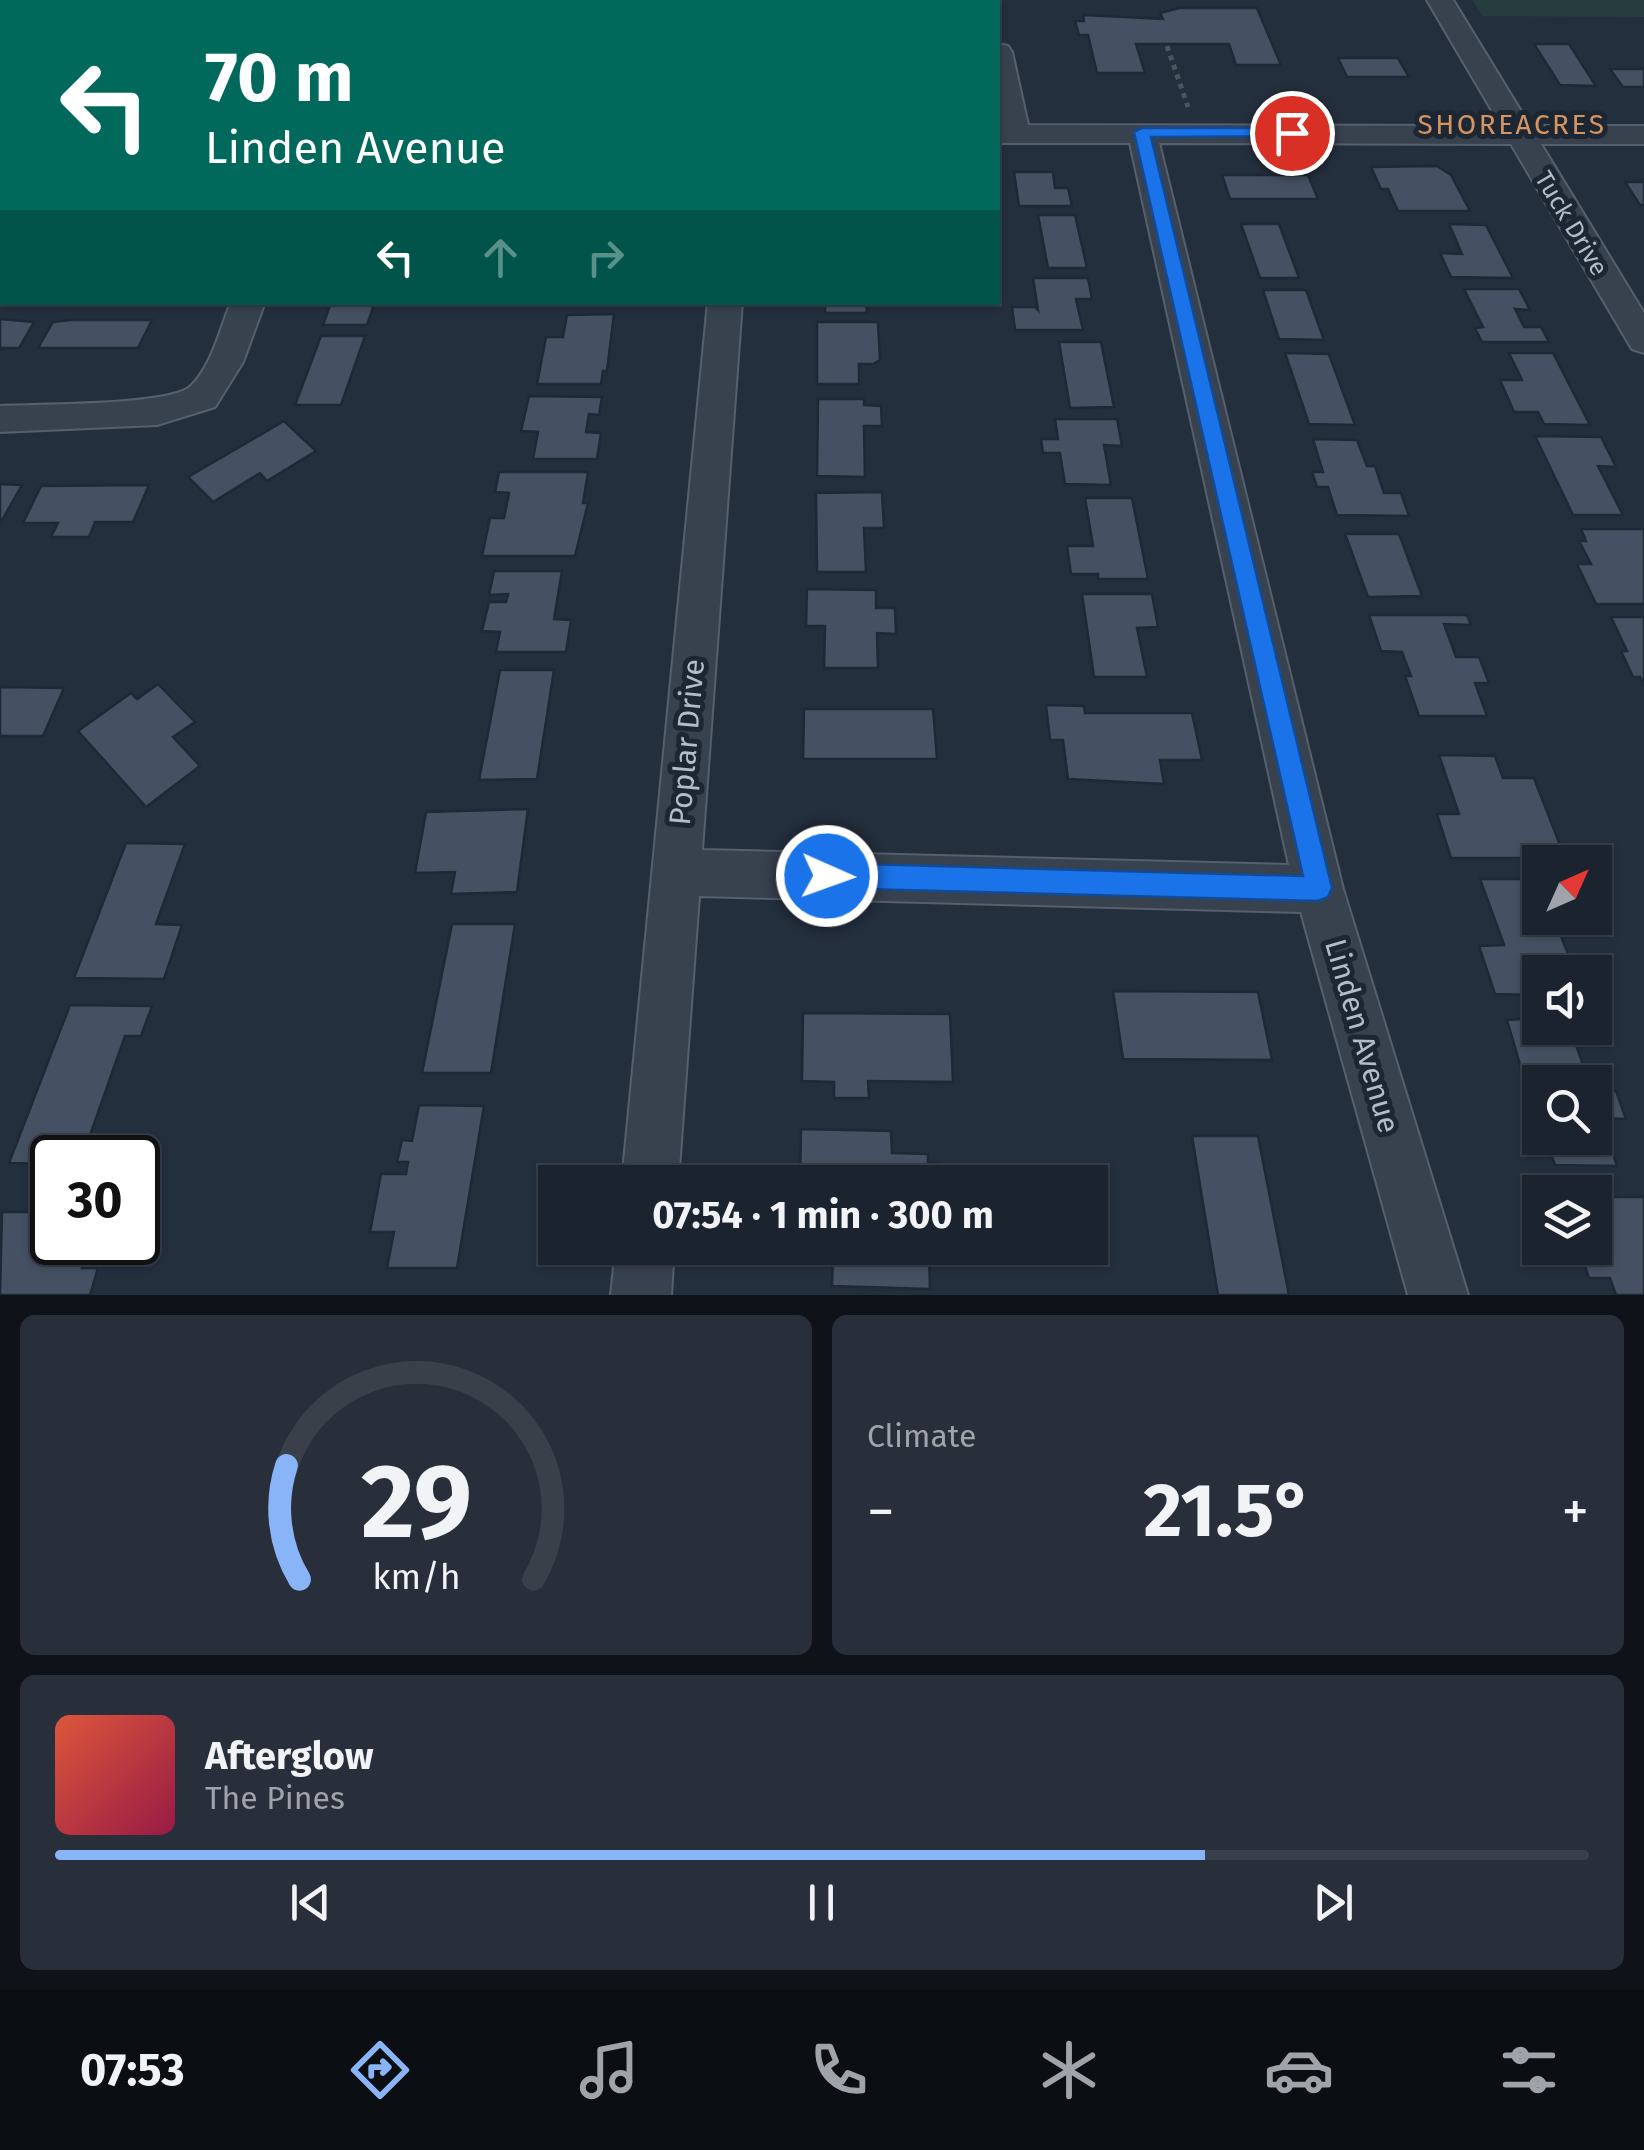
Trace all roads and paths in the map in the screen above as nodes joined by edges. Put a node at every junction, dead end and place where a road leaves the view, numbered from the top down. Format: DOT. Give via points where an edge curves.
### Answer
graph roads {
  1 [pos="1440,0"];
  2 [pos="1167,46"];
  3 [pos="1000,72"];
  4 [pos="1191,116"];
  5 [pos="1142,132"];
  6 [pos="1006,134"];
  7 [pos="1519,134"];
  8 [pos="1644,135"];
  9 [pos="247,305"];
  10 [pos="726,305"];
  11 [pos="1644,341"];
  12 [pos="0,420"];
  13 [pos="676,872"];
  14 [pos="1318,888"];
  15 [pos="651,1165"];
  16 [pos="644,1265"];
  17 [pos="641,1295"];
  18 [pos="1438,1295"];
  1 -- 7 [label="street, Tuck Drive"];
  2 -- 4 [label="path"];
  3 -- 6 [label="street"];
  5 -- 6 [label="street"];
  5 -- 7 [label="street"];
  5 -- 14 [label="street, Linden Avenue"];
  7 -- 8 [label="street"];
  7 -- 11 [label="street, Tuck Drive"];
  9 -- 12 [label="street" via="225,362 202,398 157,412"];
  10 -- 13 [label="street, Poplar Drive"];
  13 -- 14 [label="street"];
  13 -- 15 [label="street, Poplar Drive"];
  14 -- 18 [label="street, Linden Avenue"];
  16 -- 17 [label="street"];
}
